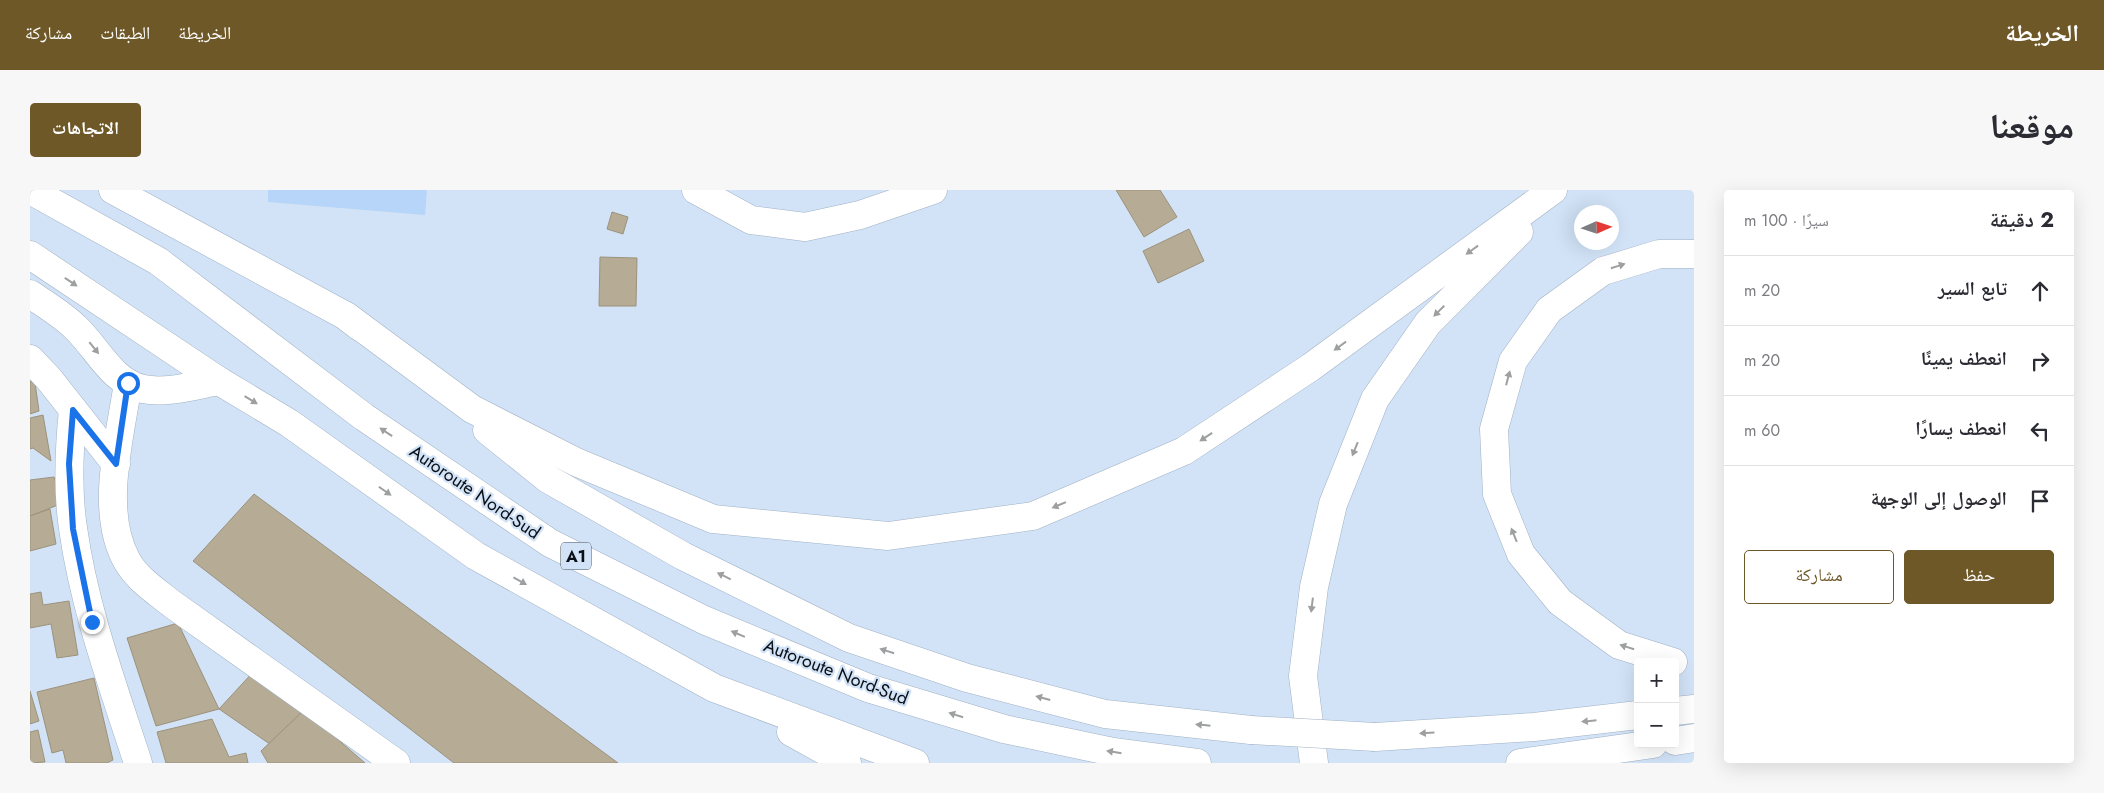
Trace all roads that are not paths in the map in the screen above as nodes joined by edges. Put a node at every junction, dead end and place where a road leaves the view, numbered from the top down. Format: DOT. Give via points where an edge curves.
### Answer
graph roads {
  1 [pos="30,190"];
  2 [pos="113,190"];
  3 [pos="696,190"];
  4 [pos="933,190"];
  5 [pos="1553,190"];
  6 [pos="1560,190"];
  7 [pos="906,196"];
  8 [pos="1694,254"];
  9 [pos="30,255"];
  10 [pos="30,294"];
  11 [pos="346,316"];
  12 [pos="30,359"];
  13 [pos="219,381"];
  14 [pos="128,383"];
  15 [pos="73,410"];
  16 [pos="116,464"];
  17 [pos="1662,658"];
  18 [pos="1679,664"];
  19 [pos="1694,668"];
  20 [pos="714,688"];
  21 [pos="1694,709"];
  22 [pos="1679,711"];
  23 [pos="1634,715"];
  24 [pos="1694,738"];
  25 [pos="1679,740"];
  26 [pos="1634,747"];
  27 [pos="138,763"];
  28 [pos="396,763"];
  29 [pos="847,763"];
  30 [pos="914,763"];
  31 [pos="1197,763"];
  32 [pos="1314,763"];
  33 [pos="1520,763"];
  31 -- 1 [label="main road, Autoroute Nord-Sud / A1, one-way" via="1113,752 1004,729 868,688 687,611 550,543 364,417 158,261"];
  2 -- 11 [label="main road"];
  3 -- 7 [label="main road" via="751,220 805,227 860,215"];
  4 -- 7 [label="main road"];
  5 -- 11 [label="main road, one-way" via="1311,367 1184,451 1033,516 888,536 713,519 576,462 472,409"];
  6 -- 32 [label="main road, one-way" via="1428,323 1376,399 1333,504 1314,587 1303,676"];
  17 -- 8 [label="main road, one-way" via="1619,644 1560,602 1521,554 1497,494 1494,429 1513,361 1549,310 1603,272 1659,254"];
  9 -- 13 [label="main road, one-way"];
  10 -- 14 [label="main road, one-way" via="75,327 107,365"];
  23 -- 11 [label="main road, one-way, bridge" via="1534,727 1375,737 1251,730 1105,714 967,678 849,638 683,556 548,479"];
  12 -- 15 [label="main road"];
  13 -- 14 [label="main road" via="171,389 144,389"];
  13 -- 20 [label="main road, one-way" via="289,423 476,556"];
  14 -- 16 [label="main road"];
  15 -- 16 [label="main road"];
  15 -- 27 [label="main road" via="69,464 73,529 92,622"];
  16 -- 28 [label="main road" via="112,490 116,537 127,563 145,583"];
  18 -- 19 [label="main road"];
  20 -- 29 [label="main road"];
  20 -- 30 [label="main road"];
  21 -- 22 [label="main road"];
  24 -- 25 [label="main road"];
  26 -- 33 [label="main road"];
}
